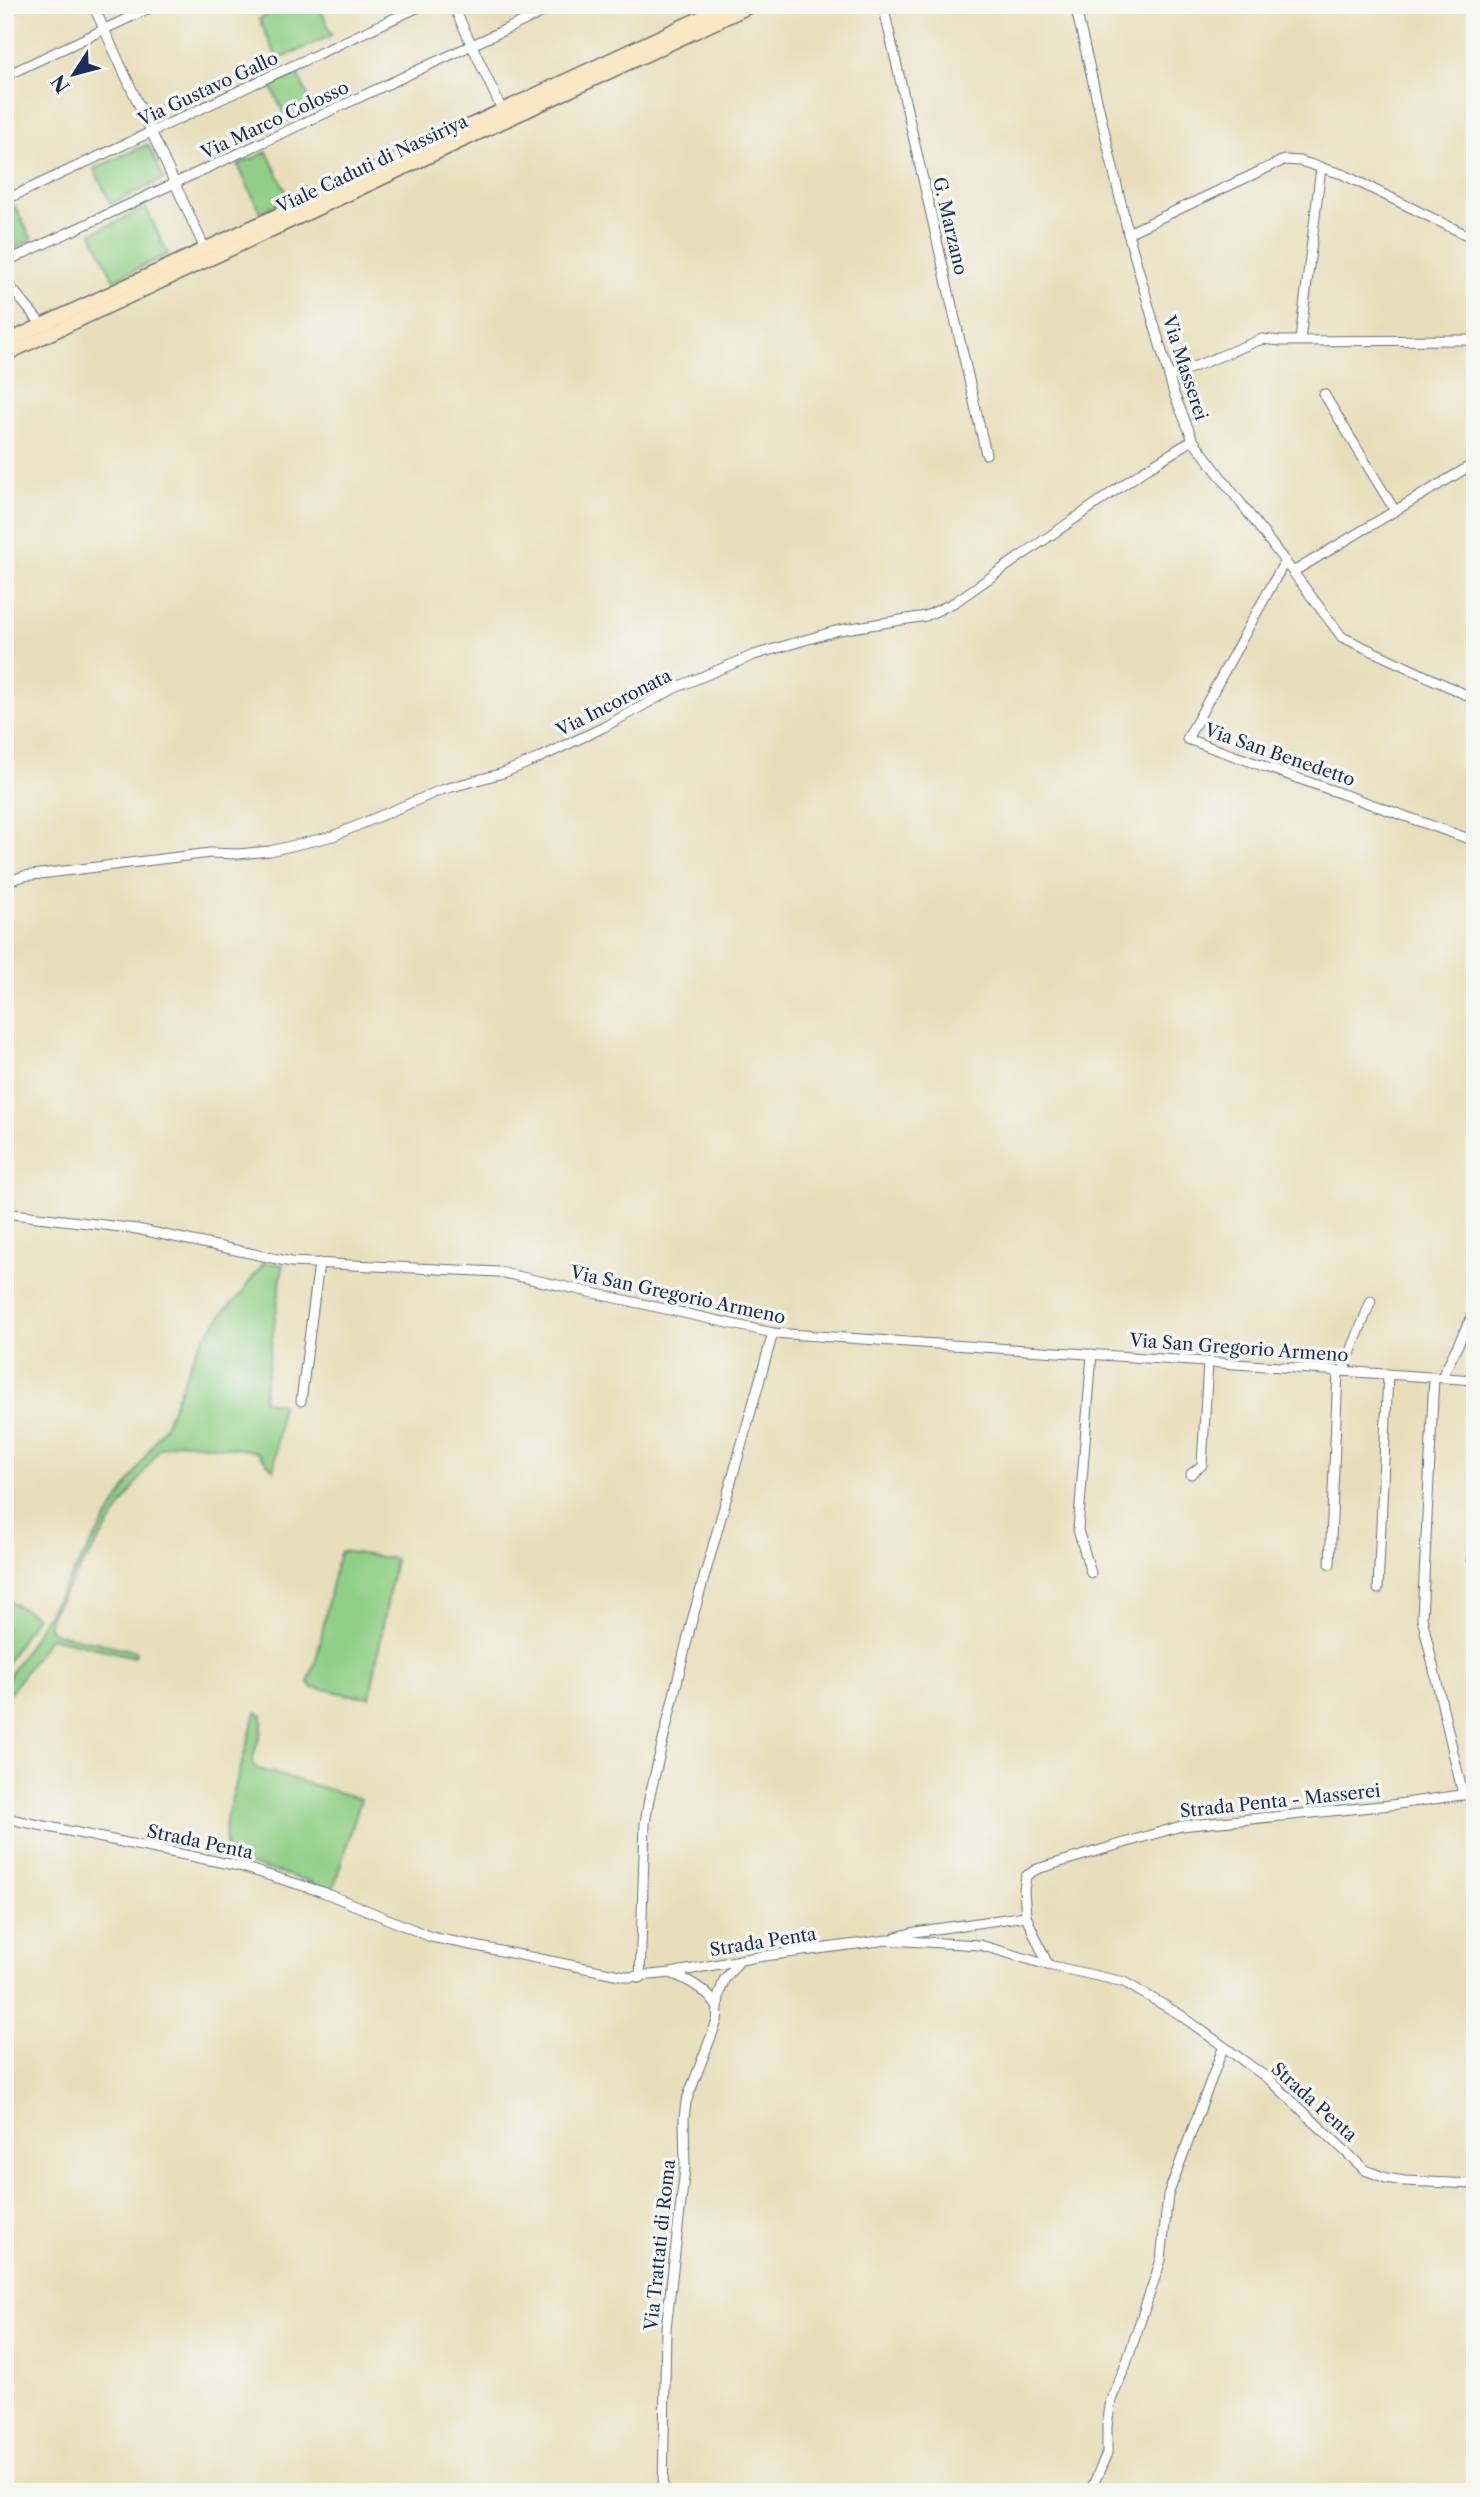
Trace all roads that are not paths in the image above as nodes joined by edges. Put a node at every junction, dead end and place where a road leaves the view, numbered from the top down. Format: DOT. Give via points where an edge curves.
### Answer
graph roads {
  1 [pos="93,5"];
  2 [pos="156,5"];
  3 [pos="423,5"];
  4 [pos="453,5"];
  5 [pos="558,5"];
  6 [pos="727,5"];
  7 [pos="753,5"];
  8 [pos="883,5"];
  9 [pos="1075,5"];
  10 [pos="105,30"];
  11 [pos="471,45"];
  12 [pos="5,76"];
  13 [pos="502,110"];
  14 [pos="152,132"];
  15 [pos="1321,167"];
  16 [pos="175,184"];
  17 [pos="5,200"];
  18 [pos="1128,233"];
  19 [pos="1475,239"];
  20 [pos="205,249"];
  21 [pos="5,262"];
  22 [pos="5,280"];
  23 [pos="42,325"];
  24 [pos="1300,340"];
  25 [pos="1475,340"];
  26 [pos="5,342"];
  27 [pos="5,355"];
  28 [pos="1169,377"];
  29 [pos="1324,394"];
  30 [pos="1193,440"];
  31 [pos="986,454"];
  32 [pos="1475,463"];
  33 [pos="1395,511"];
  34 [pos="1285,561"];
  35 [pos="1293,572"];
  36 [pos="1475,699"];
  37 [pos="1475,841"];
  38 [pos="5,882"];
  39 [pos="5,1213"];
  40 [pos="319,1264"];
  41 [pos="1371,1301"];
  42 [pos="1475,1310"];
  43 [pos="773,1334"];
  44 [pos="1092,1354"];
  45 [pos="1208,1362"];
  46 [pos="1341,1371"];
  47 [pos="1388,1374"];
  48 [pos="1438,1377"];
  49 [pos="1475,1380"];
  50 [pos="301,1401"];
  51 [pos="1191,1474"];
  52 [pos="1475,1522"];
  53 [pos="1472,1559"];
  54 [pos="1329,1564"];
  55 [pos="1091,1573"];
  56 [pos="1378,1589"];
  57 [pos="1475,1793"];
  58 [pos="1463,1795"];
  59 [pos="5,1818"];
  60 [pos="1026,1916"];
  61 [pos="887,1940"];
  62 [pos="740,1960"];
  63 [pos="1048,1965"];
  64 [pos="671,1973"];
  65 [pos="640,1978"];
  66 [pos="718,2008"];
  67 [pos="1223,2048"];
  68 [pos="1475,2184"];
  69 [pos="663,2492"];
  70 [pos="1090,2492"];
  1 -- 10 [label="street"];
  2 -- 10 [label="street"];
  3 -- 14 [label="street, Via Gustavo Gallo"];
  4 -- 11 [label="street"];
  5 -- 11 [label="street, Via Marco Colosso"];
  6 -- 13 [label="main road, Viale Caduti di Nassiriya"];
  7 -- 27 [label="main road, Viale Caduti di Nassiriya"];
  8 -- 31 [label="street, G. Marzano"];
  9 -- 18 [label="street, Via Masserei"];
  10 -- 12 [label="street"];
  10 -- 14 [label="street"];
  11 -- 13 [label="street"];
  11 -- 16 [label="street, Via Marco Colosso"];
  13 -- 20 [label="main road, Viale Caduti di Nassiriya"];
  14 -- 16 [label="street"];
  14 -- 17 [label="street, Via Gustavo Gallo"];
  15 -- 18 [label="street" via="1284,160"];
  15 -- 19 [label="street"];
  15 -- 24 [label="street"];
  16 -- 20 [label="street"];
  16 -- 21 [label="street, Via Marco Colosso"];
  18 -- 28 [label="street, Via Masserei"];
  20 -- 23 [label="main road, Viale Caduti di Nassiriya"];
  22 -- 23 [label="street"];
  23 -- 26 [label="main road, Viale Caduti di Nassiriya"];
  24 -- 25 [label="street"];
  24 -- 28 [label="street" via="1262,339"];
  28 -- 30 [label="street, Via Masserei"];
  29 -- 33 [label="street"];
  30 -- 34 [label="street, Via Masserei"];
  30 -- 38 [label="street, Via Incoronata" via="955,602 926,616 839,630 754,655 675,688 567,746 510,770 441,790 333,836 270,850 210,853"];
  32 -- 33 [label="street"];
  33 -- 35 [label="street"];
  34 -- 35 [label="street, Via Masserei"];
  34 -- 37 [label="street, Via San Benedetto" via="1187,738"];
  35 -- 36 [label="street, Via Masserei" via="1342,637"];
  39 -- 40 [label="street, Via San Gregorio Armeno" via="137,1229 264,1257"];
  40 -- 43 [label="street, Via San Gregorio Armeno" via="499,1272"];
  40 -- 50 [label="street"];
  41 -- 46 [label="street"];
  42 -- 48 [label="street"];
  43 -- 44 [label="street, Via San Gregorio Armeno"];
  43 -- 65 [label="street" via="691,1624 649,1800"];
  44 -- 45 [label="street, Via San Gregorio Armeno"];
  44 -- 55 [label="street" via="1079,1530"];
  45 -- 46 [label="street, Via San Gregorio Armeno"];
  45 -- 51 [label="street" via="1202,1465"];
  46 -- 47 [label="street, Via San Gregorio Armeno"];
  46 -- 54 [label="street"];
  47 -- 48 [label="street, Via San Gregorio Armeno"];
  47 -- 56 [label="street"];
  48 -- 49 [label="street, Via San Gregorio Armeno"];
  48 -- 58 [label="street" via="1422,1618"];
  52 -- 53 [label="street"];
  57 -- 58 [label="street, Strada Penta - Masserei"];
  58 -- 60 [label="street, Strada Penta - Masserei" via="1181,1826 1037,1869 1026,1876"];
  59 -- 65 [label="street, Strada Penta" via="239,1866 323,1892 431,1937"];
  60 -- 61 [label="street"];
  60 -- 63 [label="street"];
  61 -- 62 [label="street, Strada Penta"];
  61 -- 63 [label="street, Strada Penta" via="980,1945"];
  62 -- 64 [label="street, Strada Penta"];
  62 -- 66 [label="street, Via Trattati di Roma" via="724,1980"];
  63 -- 67 [label="street, Strada Penta" via="1124,1982 1179,2014"];
  64 -- 65 [label="street, Strada Penta"];
  64 -- 66 [label="street" via="711,1997"];
  66 -- 69 [label="street, Via Trattati di Roma" via="684,2118 685,2169 666,2328"];
  67 -- 68 [label="street, Strada Penta" via="1270,2080 1366,2169 1404,2181"];
  67 -- 70 [label="street" via="1168,2195 1161,2260 1111,2400 1107,2453"];
}
